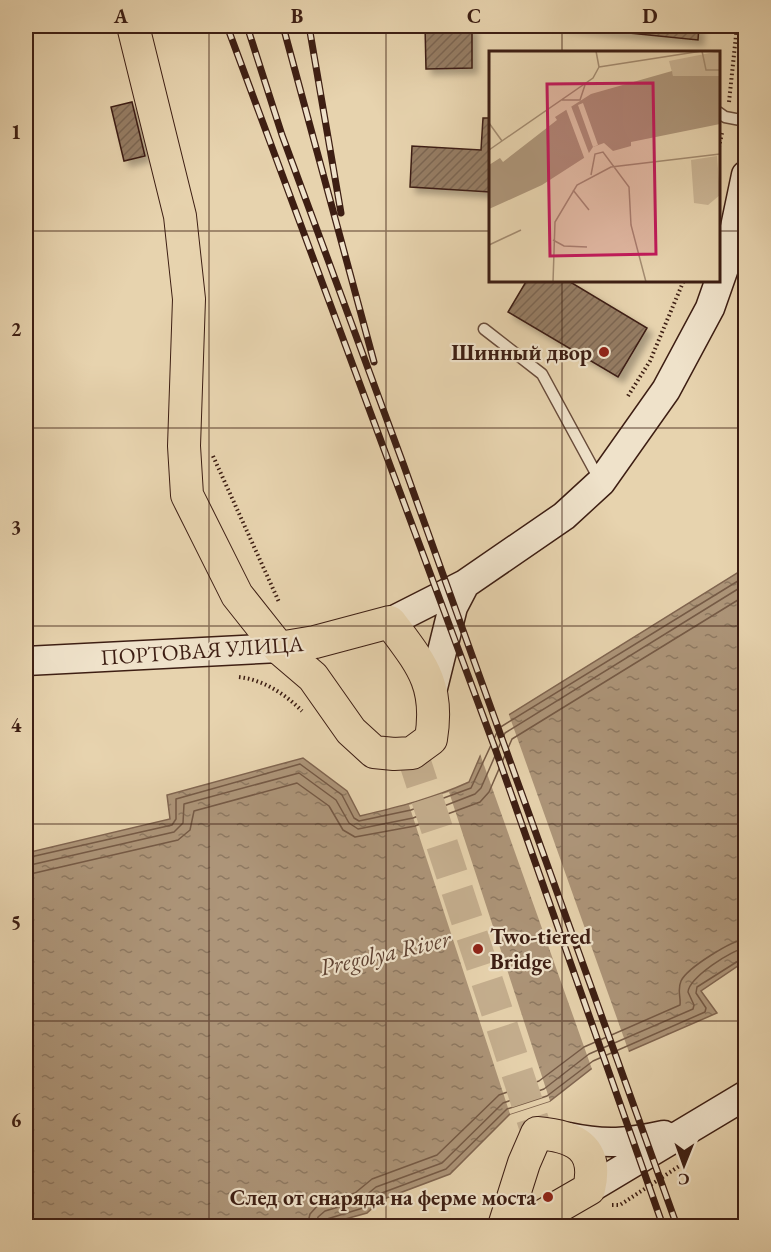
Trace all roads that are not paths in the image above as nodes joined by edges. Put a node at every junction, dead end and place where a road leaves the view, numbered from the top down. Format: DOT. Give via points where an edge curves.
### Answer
graph roads {
  1 [pos="133,26"];
  2 [pos="722,114"];
  3 [pos="746,121"];
  4 [pos="746,175"];
  5 [pos="720,280"];
  6 [pos="719,282"];
  7 [pos="484,329"];
  8 [pos="601,482"];
  9 [pos="465,584"];
  10 [pos="390,622"];
  11 [pos="279,648"];
  12 [pos="26,661"];
  13 [pos="432,692"];
  14 [pos="746,1095"];
  15 [pos="681,1131"];
  16 [pos="568,1137"];
  17 [pos="589,1189"];
  18 [pos="504,1227"];
  19 [pos="525,1227"];
  1 -- 11 [label="main road" via="180,216 189,298 184,446 187,495 237,595"];
  2 -- 3 [label="lane"];
  4 -- 5 [label="main road, ПОРТОВАЯ УЛИЦА"];
  6 -- 8 [label="main road, ПОРТОВАЯ УЛИЦА" via="710,308 666,390"];
  7 -- 8 [label="lane" via="542,374"];
  8 -- 9 [label="main road, ПОРТОВАЯ УЛИЦА" via="564,516"];
  9 -- 10 [label="main road, ПОРТОВАЯ УЛИЦА"];
  9 -- 13 [label="main road" via="453,607"];
  10 -- 11 [label="main road, ПОРТОВАЯ УЛИЦА"];
  10 -- 13 [label="main road" via="420,664"];
  11 -- 12 [label="main road, ПОРТОВАЯ УЛИЦА"];
  11 -- 13 [label="main road" via="313,677 351,731 374,752 412,753 431,739 435,713"];
  14 -- 15 [label="main road"];
  15 -- 16 [label="main road" via="627,1143"];
  15 -- 17 [label="main road"];
  16 -- 17 [label="main road" via="589,1155"];
  16 -- 18 [label="main road" via="537,1133"];
  17 -- 19 [label="main road"];
}
